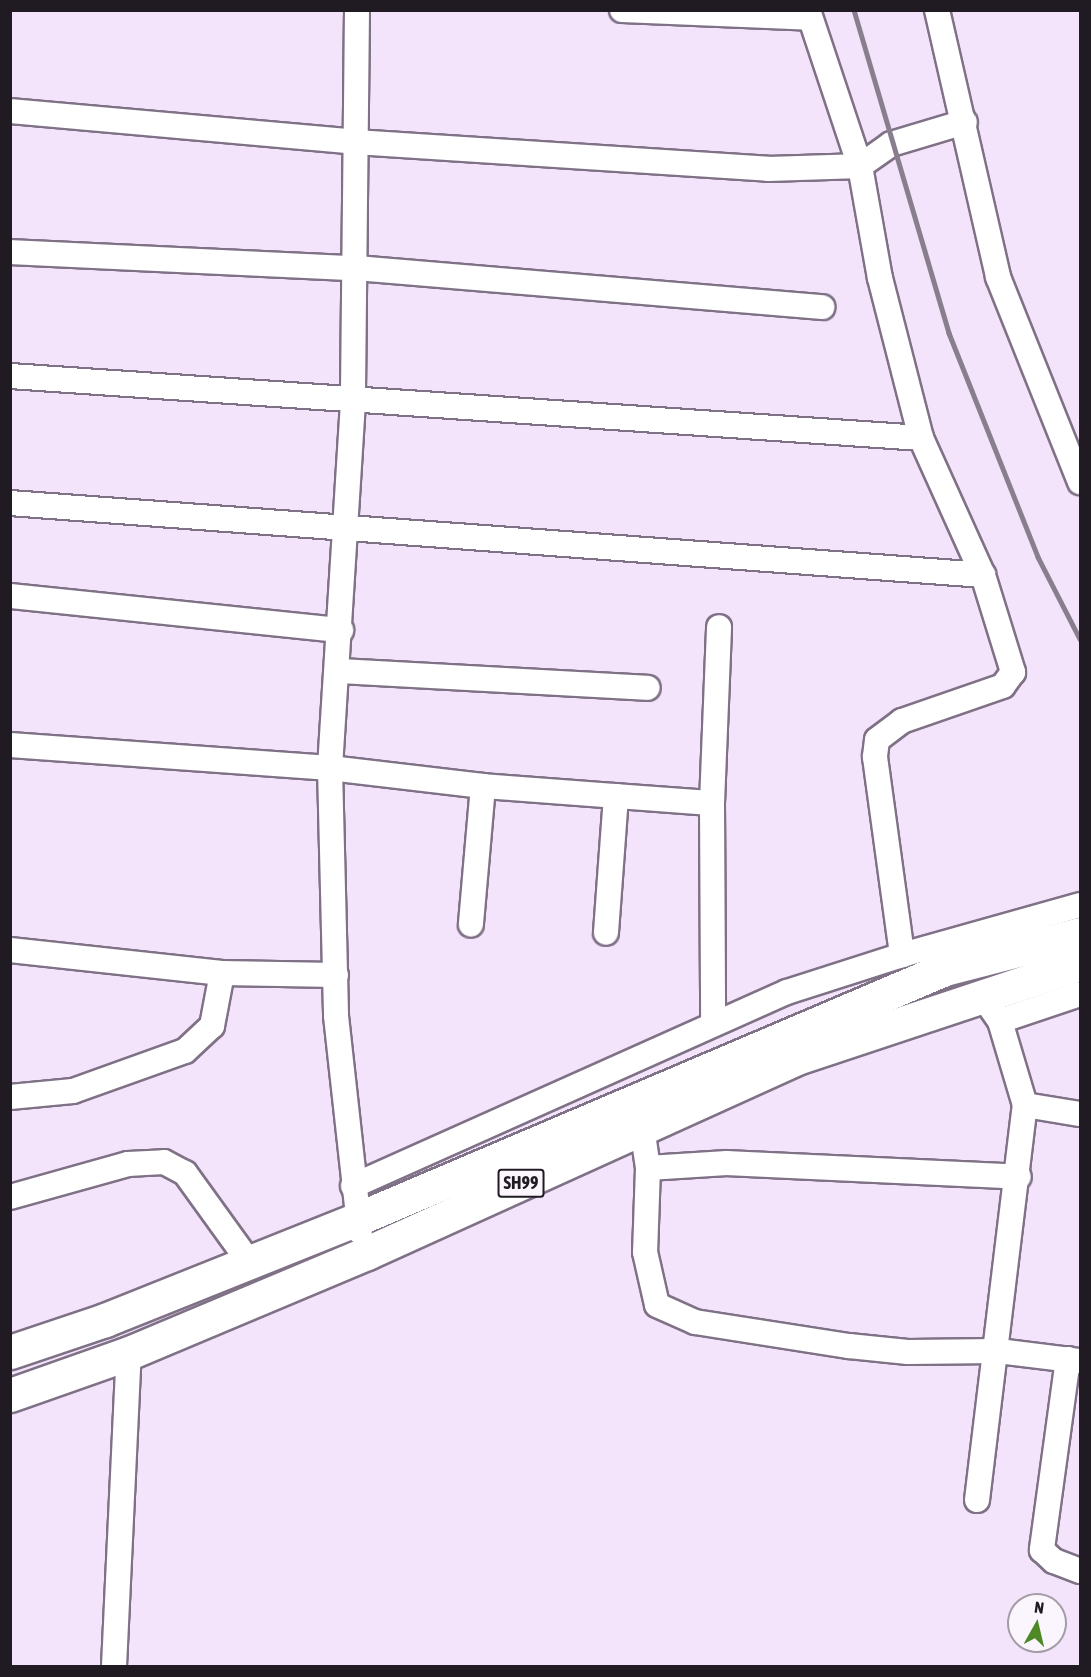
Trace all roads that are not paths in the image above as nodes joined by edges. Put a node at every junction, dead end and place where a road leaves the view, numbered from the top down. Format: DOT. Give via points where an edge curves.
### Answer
graph roads {
  1 [pos="357,10"];
  2 [pos="622,10"];
  3 [pos="937,10"];
  4 [pos="809,14"];
  5 [pos="10,111"];
  6 [pos="965,122"];
  7 [pos="355,142"];
  8 [pos="860,166"];
  9 [pos="10,252"];
  10 [pos="353,269"];
  11 [pos="822,307"];
  12 [pos="10,376"];
  13 [pos="353,402"];
  14 [pos="921,438"];
  15 [pos="1080,482"];
  16 [pos="10,503"];
  17 [pos="343,526"];
  18 [pos="983,575"];
  19 [pos="10,596"];
  20 [pos="719,627"];
  21 [pos="341,630"];
  22 [pos="338,671"];
  23 [pos="648,688"];
  24 [pos="10,745"];
  25 [pos="330,768"];
  26 [pos="483,786"];
  27 [pos="616,796"];
  28 [pos="712,803"];
  29 [pos="1080,905"];
  30 [pos="471,924"];
  31 [pos="606,933"];
  32 [pos="1080,934"];
  33 [pos="10,950"];
  34 [pos="902,955"];
  35 [pos="1029,964"];
  36 [pos="1080,964"];
  37 [pos="222,973"];
  38 [pos="336,975"];
  39 [pos="981,994"];
  40 [pos="1080,994"];
  41 [pos="1000,1020"];
  42 [pos="713,1022"];
  43 [pos="10,1097"];
  44 [pos="1025,1105"];
  45 [pos="1080,1114"];
  46 [pos="642,1127"];
  47 [pos="648,1168"];
  48 [pos="1018,1177"];
  49 [pos="352,1186"];
  50 [pos="10,1197"];
  51 [pos="356,1220"];
  52 [pos="367,1253"];
  53 [pos="250,1263"];
  54 [pos="998,1350"];
  55 [pos="10,1352"];
  56 [pos="129,1353"];
  57 [pos="1074,1360"];
  58 [pos="10,1395"];
  59 [pos="978,1500"];
  60 [pos="1080,1571"];
  61 [pos="114,1666"];
  1 -- 7 [label="street"];
  2 -- 4 [label="street"];
  3 -- 6 [label="street"];
  4 -- 8 [label="street"];
  5 -- 7 [label="street"];
  6 -- 8 [label="street" via="891,144"];
  6 -- 15 [label="street" via="998,277"];
  7 -- 8 [label="street" via="768,169"];
  7 -- 10 [label="street"];
  8 -- 14 [label="street" via="880,278"];
  9 -- 10 [label="street"];
  10 -- 11 [label="street"];
  10 -- 13 [label="street"];
  12 -- 13 [label="street"];
  13 -- 14 [label="street"];
  13 -- 17 [label="street"];
  14 -- 18 [label="street"];
  16 -- 17 [label="street"];
  17 -- 18 [label="street"];
  17 -- 21 [label="street"];
  18 -- 34 [label="street" via="1013,672 1003,686 902,721 877,740 875,757"];
  19 -- 21 [label="street"];
  20 -- 28 [label="street"];
  21 -- 22 [label="street"];
  22 -- 23 [label="street"];
  22 -- 25 [label="street"];
  24 -- 25 [label="street"];
  25 -- 26 [label="street"];
  25 -- 38 [label="street"];
  26 -- 27 [label="street"];
  26 -- 30 [label="street"];
  27 -- 28 [label="street"];
  27 -- 31 [label="street"];
  28 -- 42 [label="street"];
  29 -- 34 [label="street"];
  32 -- 35 [label="main road, SH99"];
  33 -- 37 [label="street"];
  34 -- 42 [label="street" via="787,992"];
  35 -- 36 [label="main road, SH99"];
  35 -- 39 [label="main road, SH99"];
  35 -- 51 [label="main road, SH99" via="945,969"];
  37 -- 38 [label="street"];
  37 -- 43 [label="street" via="212,1026 185,1051 73,1091"];
  38 -- 49 [label="street"];
  39 -- 41 [label="street"];
  39 -- 46 [label="main road, SH99" via="794,1059"];
  40 -- 41 [label="street"];
  41 -- 44 [label="street"];
  42 -- 49 [label="street"];
  44 -- 45 [label="street"];
  44 -- 48 [label="street"];
  46 -- 47 [label="street"];
  46 -- 52 [label="main road, SH99"];
  47 -- 48 [label="street" via="727,1163"];
  47 -- 54 [label="street" via="645,1252 657,1305 695,1322 849,1346 908,1352"];
  48 -- 54 [label="street"];
  49 -- 51 [label="street"];
  50 -- 53 [label="street" via="128,1164 164,1162 185,1173"];
  51 -- 52 [label="street"];
  51 -- 53 [label="main road, SH99"];
  52 -- 56 [label="main road, SH99"];
  53 -- 55 [label="main road, SH99"];
  54 -- 57 [label="street"];
  54 -- 59 [label="street"];
  56 -- 58 [label="main road, SH99"];
  56 -- 61 [label="street"];
  57 -- 60 [label="street" via="1042,1550 1054,1561"];
}
